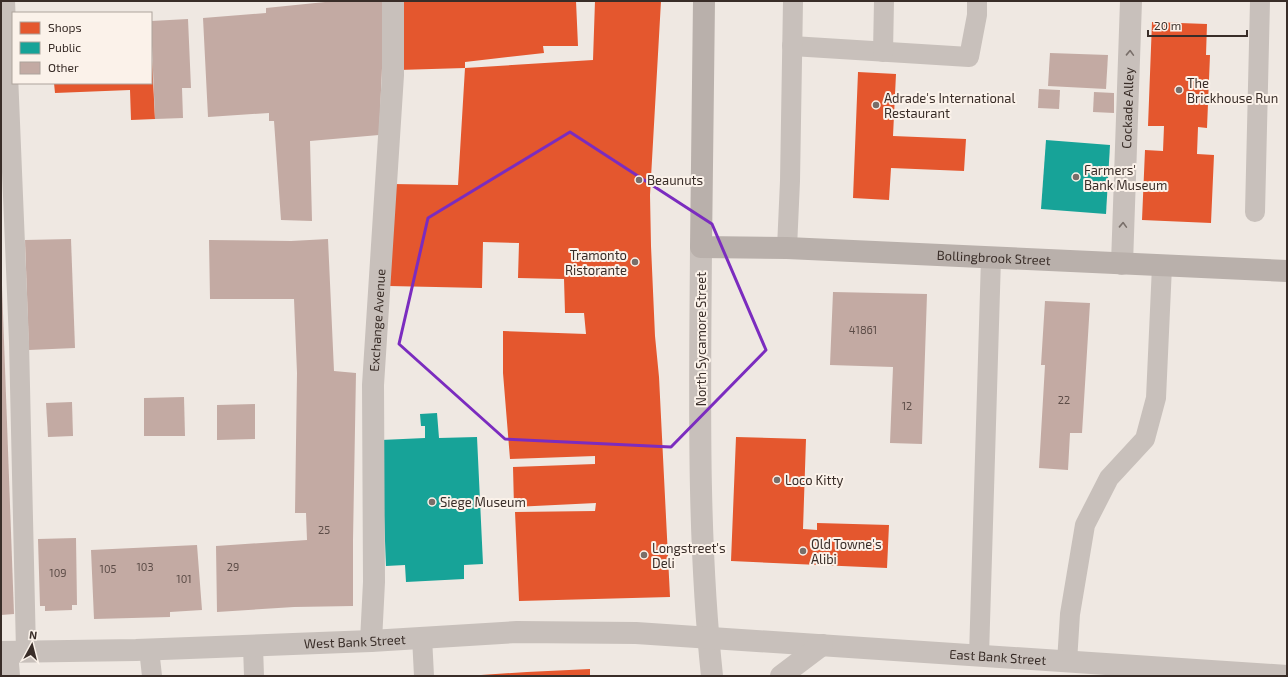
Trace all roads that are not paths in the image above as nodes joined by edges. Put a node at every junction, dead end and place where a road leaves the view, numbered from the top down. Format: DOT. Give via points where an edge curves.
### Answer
graph roads {
  1 [pos="5,1"];
  2 [pos="393,1"];
  3 [pos="704,1"];
  4 [pos="793,1"];
  5 [pos="884,1"];
  6 [pos="978,1"];
  7 [pos="1131,1"];
  8 [pos="1260,1"];
  9 [pos="792,46"];
  10 [pos="883,52"];
  11 [pos="1255,212"];
  12 [pos="701,247"];
  13 [pos="787,248"];
  14 [pos="991,258"];
  15 [pos="1122,264"];
  16 [pos="1162,266"];
  17 [pos="1287,271"];
  18 [pos="422,637"];
  19 [pos="708,637"];
  20 [pos="371,641"];
  21 [pos="822,645"];
  22 [pos="254,646"];
  23 [pos="150,649"];
  24 [pos="12,651"];
  25 [pos="979,656"];
  26 [pos="1067,662"];
  27 [pos="10,676"];
  28 [pos="152,676"];
  29 [pos="254,676"];
  30 [pos="424,676"];
  31 [pos="712,676"];
  32 [pos="781,676"];
  33 [pos="1287,676"];
  1 -- 24 [label="lane" via="19,342"];
  2 -- 20 [label="street, Exchange Avenue" via="393,75 373,385 374,582"];
  3 -- 12 [label="main road, North Sycamore Street"];
  4 -- 9 [label="lane"];
  5 -- 10 [label="lane"];
  6 -- 10 [label="lane" via="969,56"];
  15 -- 7 [label="street, Cockade Alley, one-way"];
  8 -- 11 [label="lane"];
  9 -- 10 [label="lane"];
  9 -- 13 [label="lane"];
  12 -- 13 [label="main road, Bollingbrook Street"];
  12 -- 19 [label="street, North Sycamore Street" via="700,466"];
  13 -- 14 [label="main road, Bollingbrook Street"];
  14 -- 15 [label="main road, Bollingbrook Street"];
  14 -- 25 [label="lane"];
  15 -- 16 [label="main road, Bollingbrook Street"];
  16 -- 17 [label="main road, Bollingbrook Street"];
  16 -- 26 [label="lane" via="1156,398 1145,439 1109,478 1085,525 1070,614"];
  18 -- 19 [label="street, West Bank Street" via="517,632 636,633"];
  18 -- 20 [label="street, West Bank Street"];
  18 -- 30 [label="lane"];
  19 -- 21 [label="street, East Bank Street"];
  19 -- 31 [label="street, North Sycamore Street"];
  20 -- 22 [label="street, West Bank Street"];
  21 -- 25 [label="street, East Bank Street"];
  21 -- 32 [label="street"];
  22 -- 23 [label="street, West Bank Street"];
  22 -- 29 [label="lane"];
  23 -- 24 [label="street, West Bank Street"];
  23 -- 28 [label="lane"];
  24 -- 27 [label="lane"];
  25 -- 26 [label="street, East Bank Street"];
  26 -- 33 [label="street, East Bank Street"];
}
